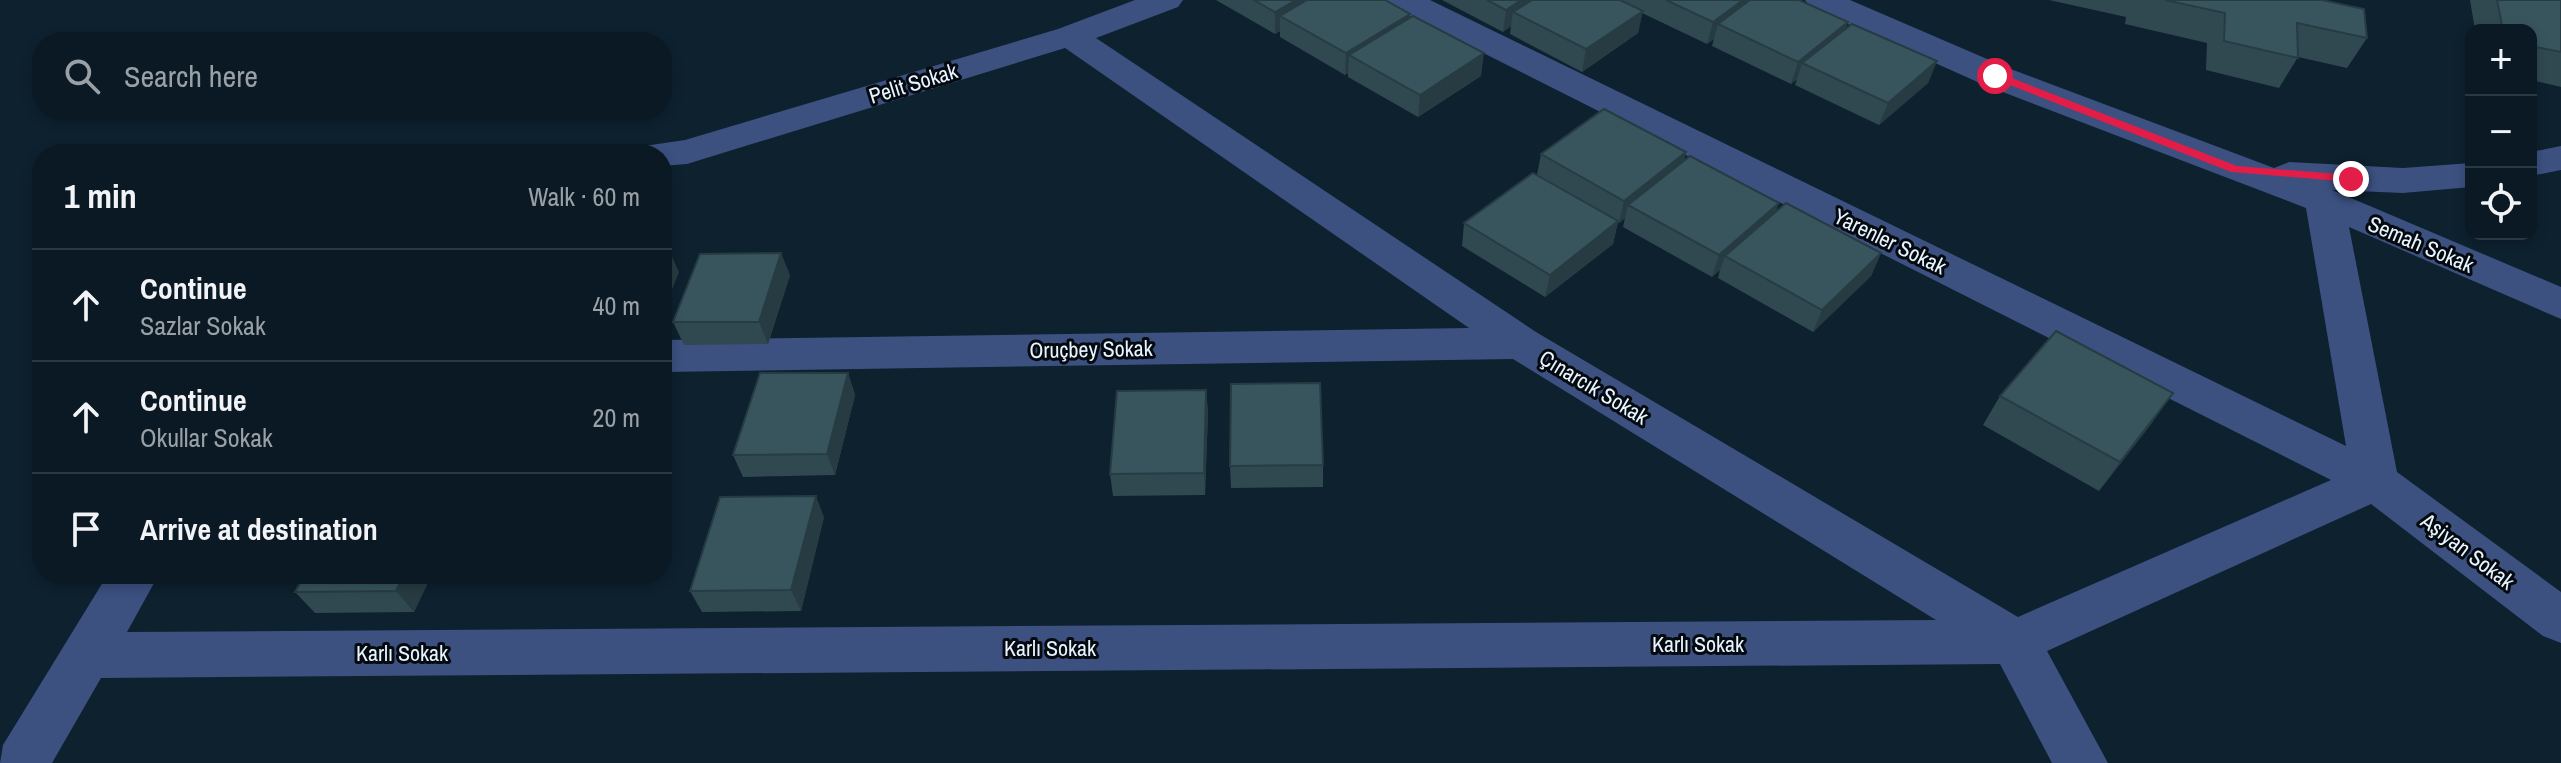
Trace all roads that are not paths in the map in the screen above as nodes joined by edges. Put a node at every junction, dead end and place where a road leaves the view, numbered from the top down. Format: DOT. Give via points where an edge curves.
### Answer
graph roads {
  1 [pos="1166,0"];
  2 [pos="1404,0"];
  3 [pos="1822,0"];
  4 [pos="1070,36"];
  5 [pos="672,153"];
  6 [pos="2561,158"];
  7 [pos="2537,163"];
  8 [pos="2235,169"];
  9 [pos="2465,176"];
  10 [pos="2324,201"];
  11 [pos="2561,304"];
  12 [pos="1521,343"];
  13 [pos="672,356"];
  14 [pos="2375,481"];
  15 [pos="128,584"];
  16 [pos="2561,621"];
  17 [pos="2015,642"];
  18 [pos="86,655"];
  19 [pos="22,763"];
  20 [pos="2081,763"];
  1 -- 4 [label="street, Pelit Sokak"];
  2 -- 14 [label="street, Yarenler Sokak"];
  3 -- 8 [label="street" via="1951,46"];
  4 -- 5 [label="street, Pelit Sokak"];
  4 -- 12 [label="street, Çınarcık Sokak"];
  6 -- 7 [label="street"];
  8 -- 9 [label="street" via="2351,179"];
  8 -- 10 [label="street, Semah Sokak"];
  10 -- 11 [label="street, Semah Sokak"];
  10 -- 14 [label="street"];
  12 -- 13 [label="street, Oruçbey Sokak"];
  12 -- 17 [label="street, Çınarcık Sokak"];
  14 -- 16 [label="street, Aşiyan Sokak"];
  14 -- 17 [label="street"];
  15 -- 18 [label="street"];
  17 -- 18 [label="street, Karlı Sokak"];
  17 -- 20 [label="street"];
  18 -- 19 [label="street"];
}
